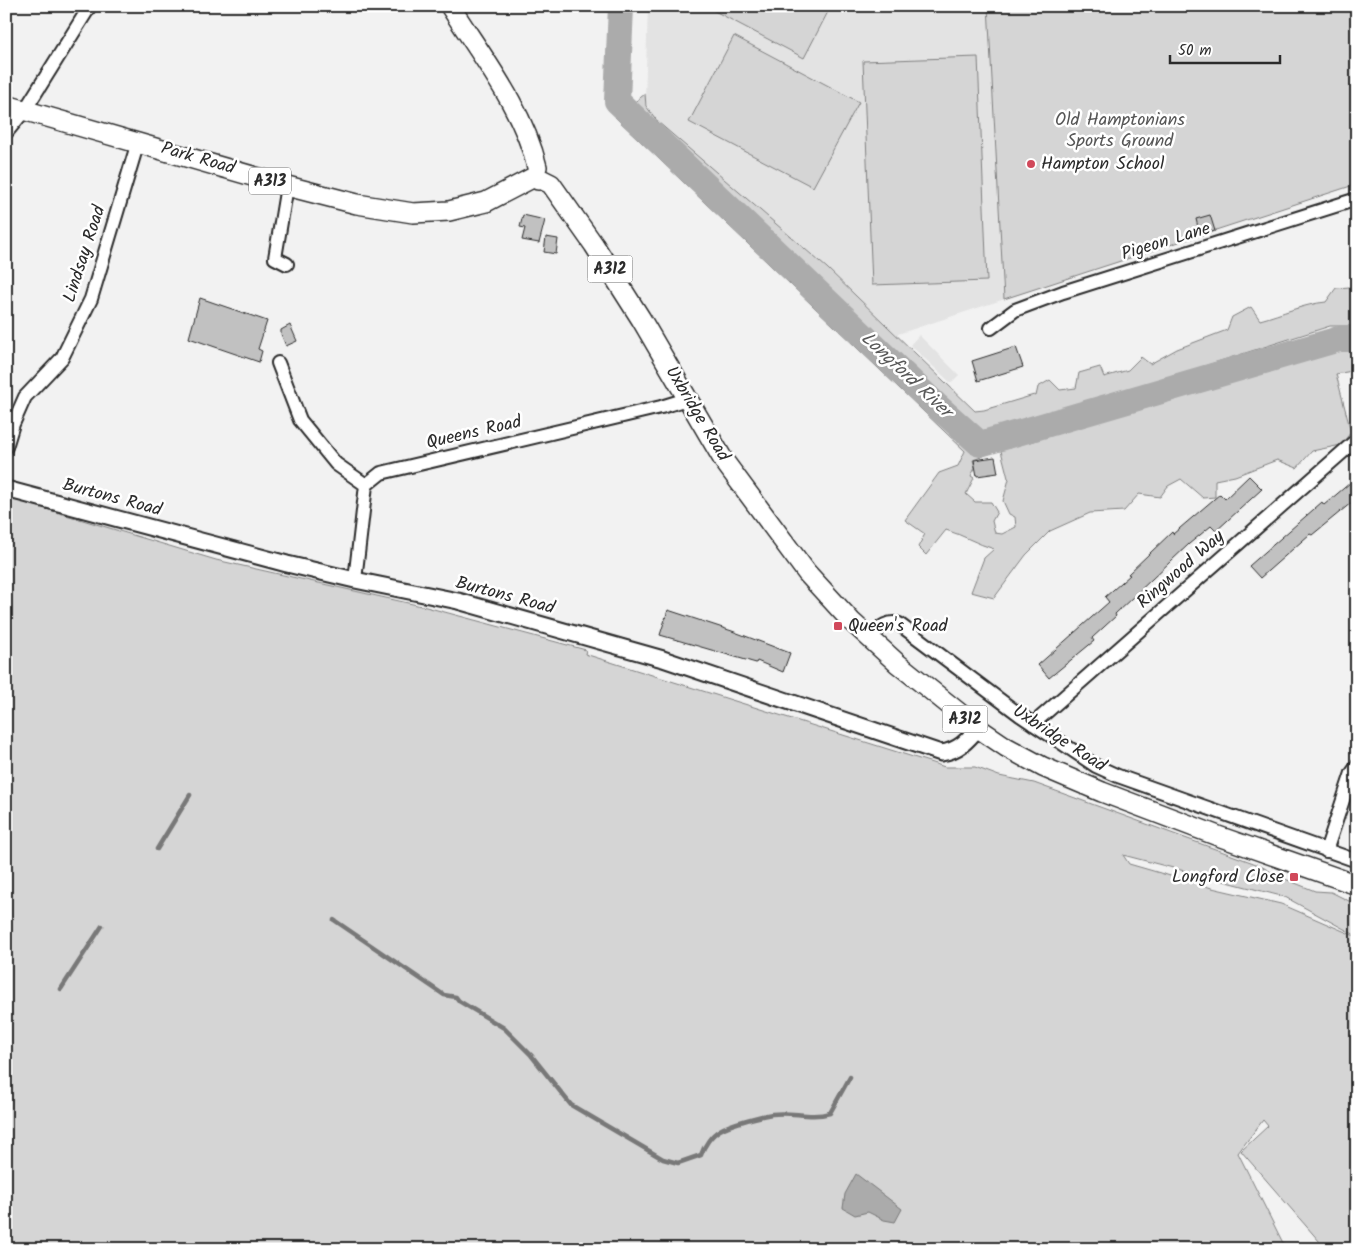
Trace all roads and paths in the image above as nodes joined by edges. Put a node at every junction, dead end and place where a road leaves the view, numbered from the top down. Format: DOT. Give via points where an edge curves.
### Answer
graph roads {
  1 [pos="90,6"];
  2 [pos="450,6"];
  3 [pos="6,105"];
  4 [pos="25,110"];
  5 [pos="6,134"];
  6 [pos="138,142"];
  7 [pos="537,174"];
  8 [pos="287,186"];
  9 [pos="1357,199"];
  10 [pos="287,264"];
  11 [pos="991,328"];
  12 [pos="278,363"];
  13 [pos="687,399"];
  14 [pos="1353,443"];
  15 [pos="6,447"];
  16 [pos="366,485"];
  17 [pos="6,489"];
  18 [pos="355,580"];
  19 [pos="869,638"];
  20 [pos="1033,724"];
  21 [pos="978,728"];
  22 [pos="1357,766"];
  23 [pos="1326,851"];
  24 [pos="1357,861"];
  25 [pos="1357,885"];
  1 -- 4 [label="street"];
  2 -- 7 [label="main road" via="511,101 533,148"];
  3 -- 4 [label="main road, Park Road / A313"];
  4 -- 5 [label="street"];
  4 -- 6 [label="main road, Park Road / A313"];
  6 -- 8 [label="main road, Park Road / A313"];
  6 -- 15 [label="street, Lindsay Road" via="91,299 62,358 25,397 12,424"];
  7 -- 8 [label="main road, Park Road / A313" via="486,202 449,211 413,213 357,204"];
  7 -- 13 [label="main road, Uxbridge Road / A312" via="551,184 594,245"];
  8 -- 10 [label="street" via="275,258"];
  9 -- 11 [label="street, Pigeon Lane" via="1063,292 1015,310"];
  12 -- 16 [label="street" via="300,420 336,464"];
  13 -- 16 [label="street, Queens Road" via="381,473"];
  13 -- 19 [label="main road, Uxbridge Road / A312" via="724,461 807,573"];
  14 -- 20 [label="street, Ringwood Way"];
  16 -- 18 [label="street"];
  17 -- 18 [label="street, Burtons Road"];
  18 -- 21 [label="street, Burtons Road" via="458,601 662,659 941,753 962,746"];
  19 -- 20 [label="street, Uxbridge Road" via="886,624 898,624"];
  19 -- 21 [label="main road, Uxbridge Road / A312"];
  20 -- 23 [label="street, Uxbridge Road" via="1107,772"];
  21 -- 25 [label="main road, Uxbridge Road / A312" via="1043,767 1093,788"];
  22 -- 23 [label="street"];
  23 -- 24 [label="street, Uxbridge Road"];
}
